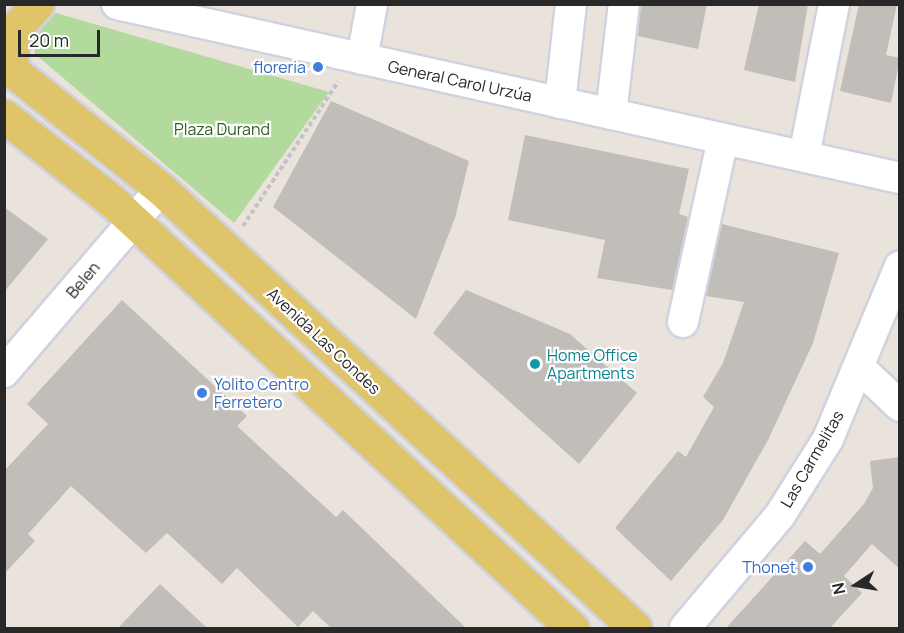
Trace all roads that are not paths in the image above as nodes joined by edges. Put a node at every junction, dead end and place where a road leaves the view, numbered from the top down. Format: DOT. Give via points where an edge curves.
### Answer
graph roads {
  1 [pos="37,4"];
  2 [pos="117,4"];
  3 [pos="372,4"];
  4 [pos="571,4"];
  5 [pos="624,4"];
  6 [pos="834,4"];
  7 [pos="153,9"];
  8 [pos="362,59"];
  9 [pos="8,66"];
  10 [pos="560,103"];
  11 [pos="611,114"];
  12 [pos="4,116"];
  13 [pos="723,139"];
  14 [pos="804,156"];
  15 [pos="900,178"];
  16 [pos="161,189"];
  17 [pos="133,220"];
  18 [pos="900,266"];
  19 [pos="683,322"];
  20 [pos="861,369"];
  21 [pos="4,372"];
  22 [pos="900,406"];
  23 [pos="572,628"];
  24 [pos="635,628"];
  25 [pos="685,628"];
  1 -- 9 [label="main road" via="13,31"];
  2 -- 7 [label="street, General Carol Urzúa"];
  3 -- 8 [label="street"];
  4 -- 10 [label="street"];
  5 -- 11 [label="street"];
  6 -- 14 [label="street"];
  7 -- 8 [label="street, General Carol Urzúa"];
  8 -- 10 [label="street, General Carol Urzúa"];
  9 -- 16 [label="main road, Avenida Las Condes"];
  10 -- 11 [label="street, General Carol Urzúa"];
  11 -- 13 [label="street, General Carol Urzúa"];
  12 -- 17 [label="main road"];
  13 -- 14 [label="street, General Carol Urzúa"];
  13 -- 19 [label="street"];
  14 -- 15 [label="street, General Carol Urzúa"];
  16 -- 17 [label="street, Belen"];
  16 -- 24 [label="main road, Avenida Las Condes"];
  17 -- 21 [label="street, Belen"];
  17 -- 23 [label="main road"];
  18 -- 20 [label="street, Las Carmelitas"];
  20 -- 22 [label="street"];
  20 -- 25 [label="street, Las Carmelitas" via="828,439 780,515"];
}
